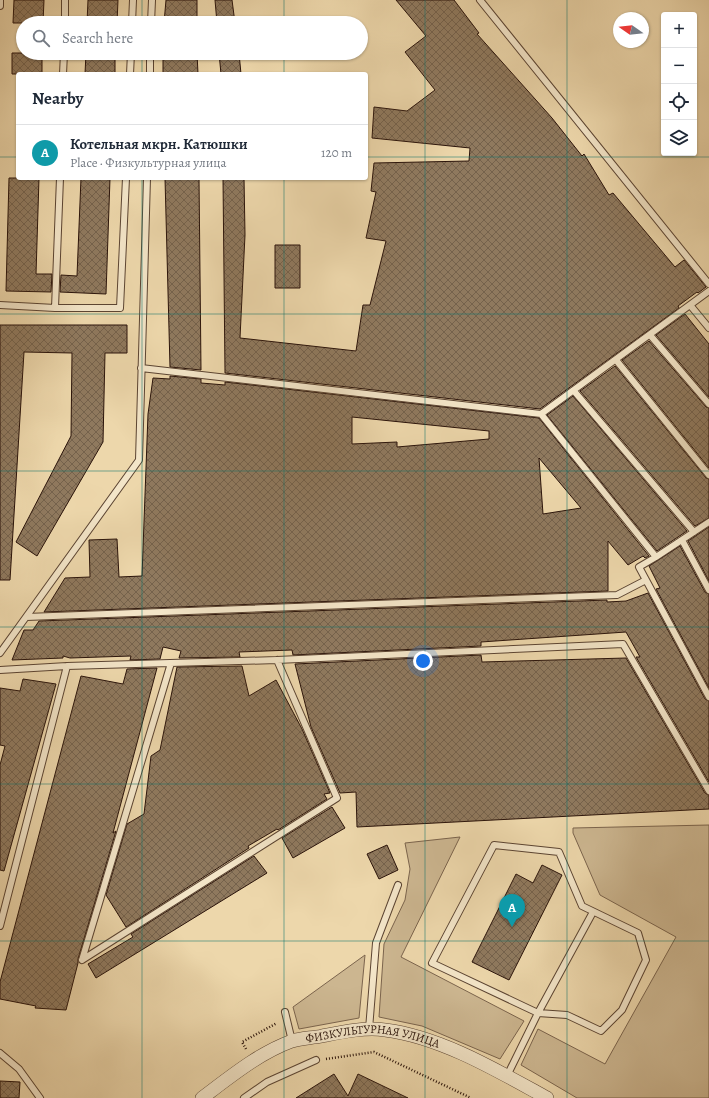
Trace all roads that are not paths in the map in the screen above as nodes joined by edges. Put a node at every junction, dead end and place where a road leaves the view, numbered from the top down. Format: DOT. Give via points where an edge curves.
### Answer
graph roads {
  1 [pos="0,0"];
  2 [pos="65,0"];
  3 [pos="134,0"];
  4 [pos="152,0"];
  5 [pos="480,0"];
  6 [pos="0,6"];
  7 [pos="64,16"];
  8 [pos="133,16"];
  9 [pos="151,16"];
  10 [pos="64,60"];
  11 [pos="131,60"];
  12 [pos="150,60"];
  13 [pos="63,72"];
  14 [pos="130,72"];
  15 [pos="150,72"];
  16 [pos="60,180"];
  17 [pos="126,180"];
  18 [pos="147,180"];
  19 [pos="709,284"];
  20 [pos="709,291"];
  21 [pos="0,306"];
  22 [pos="690,306"];
  23 [pos="55,308"];
  24 [pos="709,328"];
  25 [pos="650,335"];
  26 [pos="616,360"];
  27 [pos="141,368"];
  28 [pos="574,391"];
  29 [pos="709,404"];
  30 [pos="541,414"];
  31 [pos="709,475"];
  32 [pos="709,522"];
  33 [pos="694,532"];
  34 [pos="682,540"];
  35 [pos="656,557"];
  36 [pos="646,580"];
  37 [pos="709,590"];
  38 [pos="26,617"];
  39 [pos="0,653"];
  40 [pos="277,660"];
  41 [pos="171,663"];
  42 [pos="67,666"];
  43 [pos="0,670"];
  44 [pos="709,697"];
  45 [pos="709,791"];
  46 [pos="398,885"];
  47 [pos="593,912"];
  48 [pos="0,926"];
  49 [pos="285,1012"];
  50 [pos="538,1013"];
  51 [pos="369,1029"];
  52 [pos="292,1041"];
  53 [pos="0,1053"];
  54 [pos="316,1060"];
  55 [pos="507,1076"];
  56 [pos="40,1098"];
  57 [pos="202,1098"];
  58 [pos="244,1098"];
  59 [pos="547,1098"];
  1 -- 6 [label="lane"];
  2 -- 7 [label="lane"];
  3 -- 8 [label="lane"];
  4 -- 9 [label="lane"];
  5 -- 19 [label="lane"];
  10 -- 13 [label="lane"];
  11 -- 14 [label="lane"];
  12 -- 15 [label="lane"];
  16 -- 23 [label="lane"];
  17 -- 23 [label="lane" via="120,308"];
  18 -- 27 [label="lane"];
  20 -- 22 [label="lane"];
  21 -- 23 [label="lane"];
  22 -- 24 [label="lane"];
  22 -- 25 [label="lane"];
  25 -- 26 [label="lane"];
  25 -- 29 [label="lane"];
  26 -- 28 [label="lane"];
  26 -- 31 [label="lane"];
  27 -- 30 [label="lane"];
  27 -- 38 [label="lane" via="138,460"];
  28 -- 30 [label="lane"];
  28 -- 33 [label="lane"];
  30 -- 35 [label="lane"];
  32 -- 33 [label="lane"];
  33 -- 34 [label="lane"];
  34 -- 35 [label="lane"];
  34 -- 37 [label="lane"];
  35 -- 36 [label="lane" via="639,567"];
  36 -- 38 [label="lane" via="617,595"];
  36 -- 44 [label="lane"];
  38 -- 39 [label="lane"];
  40 -- 41 [label="lane"];
  40 -- 41 [label="lane" via="337,798 82,960"];
  40 -- 45 [label="lane" via="623,644"];
  41 -- 42 [label="lane"];
  42 -- 43 [label="lane"];
  42 -- 48 [label="lane"];
  46 -- 51 [label="lane" via="376,943"];
  47 -- 50 [label="lane"];
  47 -- 50 [label="lane" via="638,933 646,960 622,1010 601,1031 567,1014"];
  47 -- 50 [label="lane" via="582,906 560,852 494,845 432,963"];
  49 -- 52 [label="lane"];
  50 -- 55 [label="lane"];
  51 -- 52 [label="street, ФИЗКУЛЬТУРНАЯ УЛИЦА"];
  51 -- 55 [label="street, ФИЗКУЛЬТУРНАЯ УЛИЦА" via="413,1036 442,1045"];
  52 -- 57 [label="street, ФИЗКУЛЬТУРНАЯ УЛИЦА" via="252,1061"];
  53 -- 56 [label="lane" via="19,1068"];
  54 -- 58 [label="lane" via="266,1082"];
  55 -- 59 [label="street, ФИЗКУЛЬТУРНАЯ УЛИЦА"];
}
